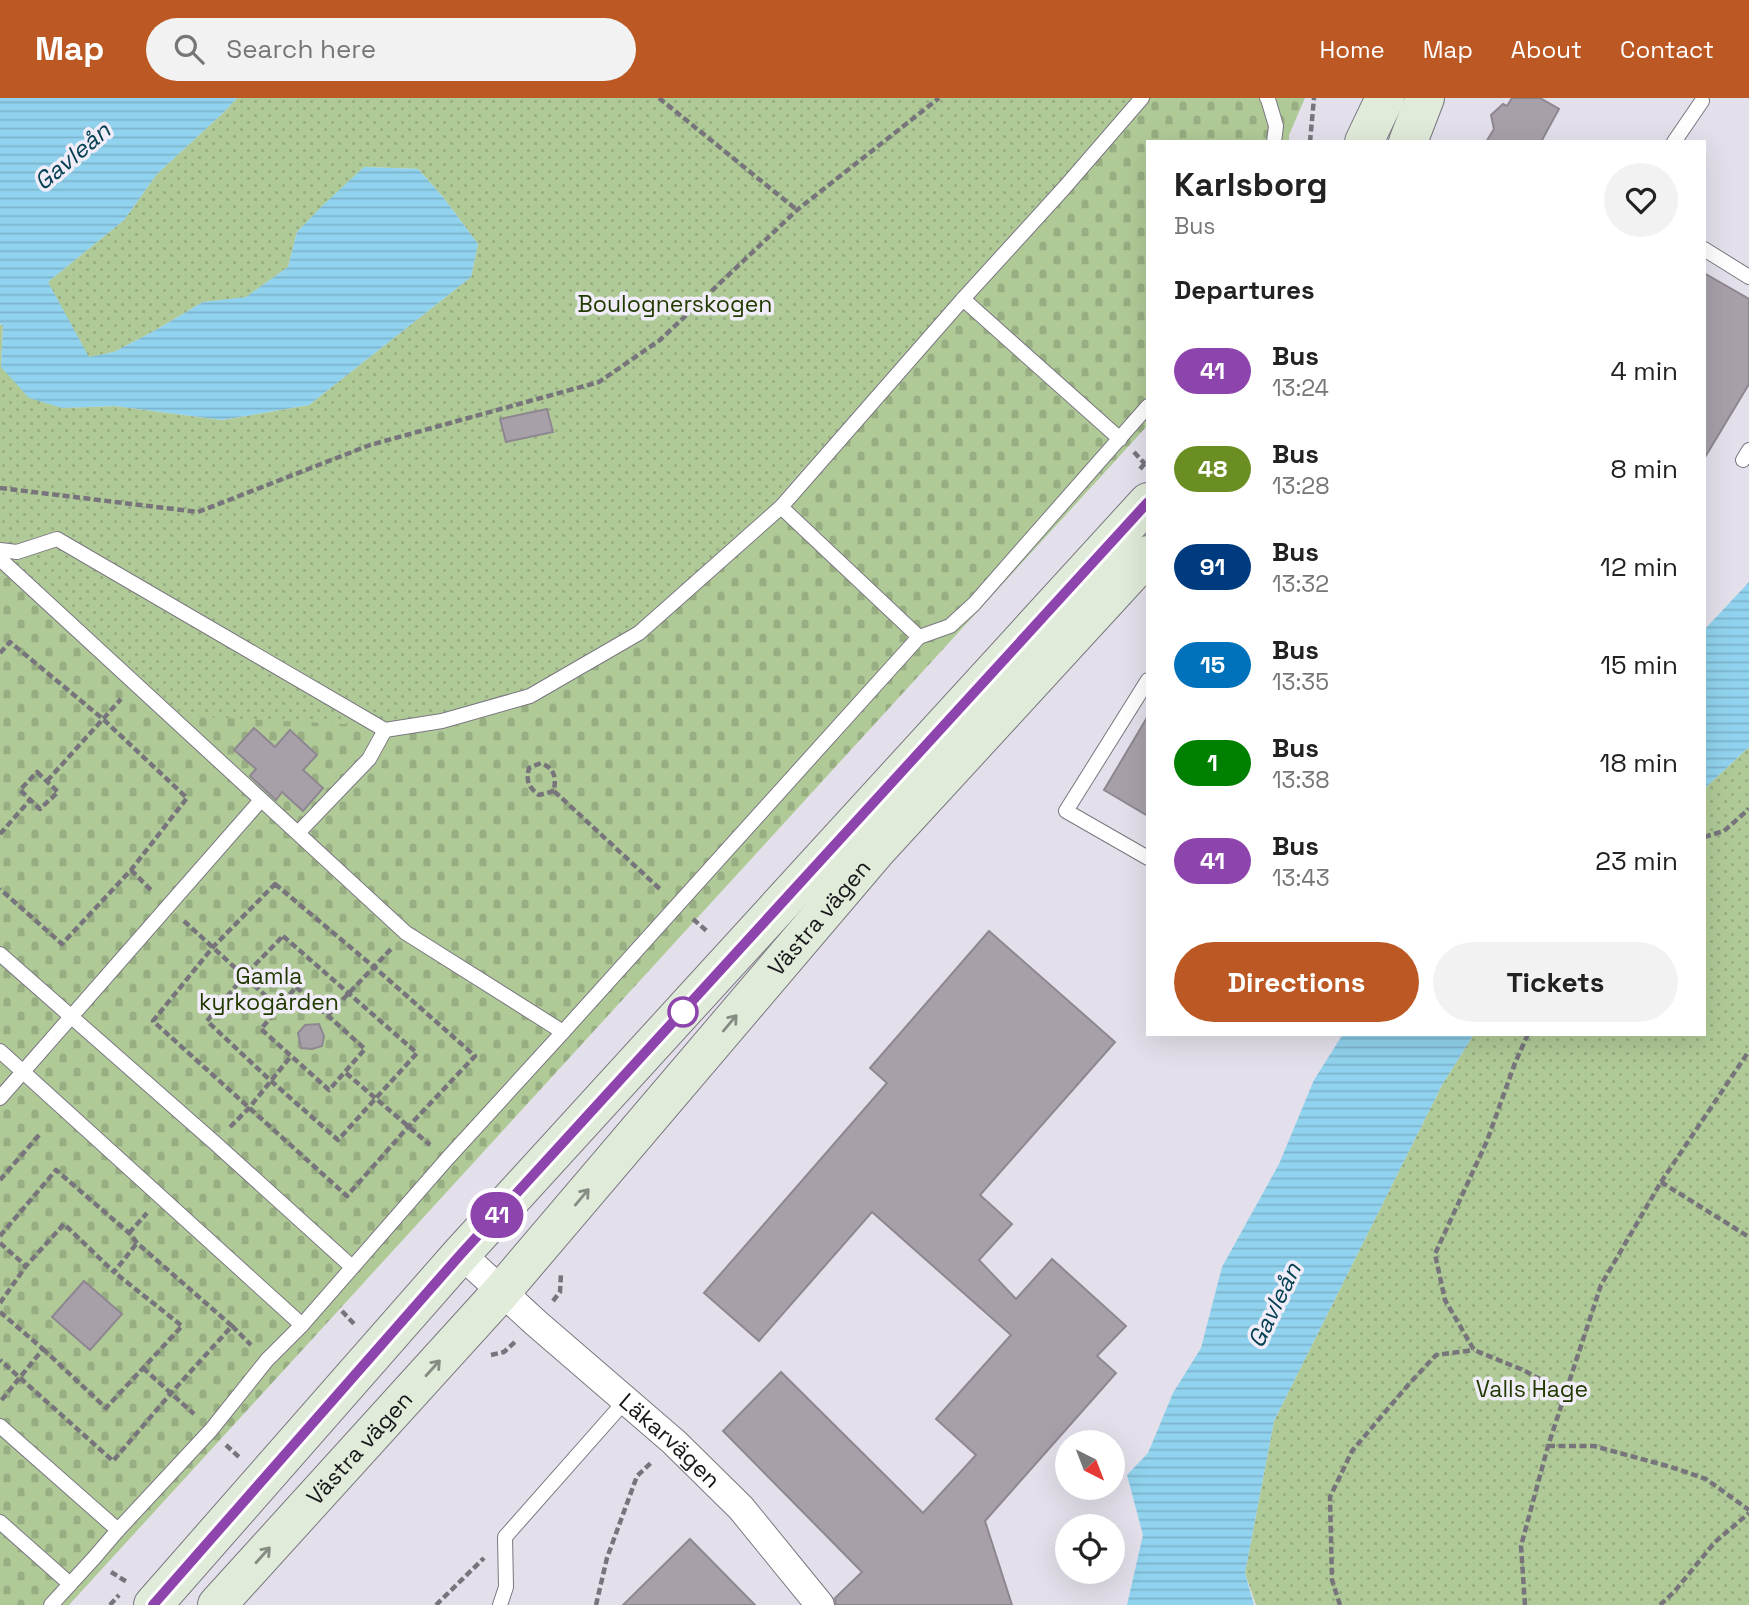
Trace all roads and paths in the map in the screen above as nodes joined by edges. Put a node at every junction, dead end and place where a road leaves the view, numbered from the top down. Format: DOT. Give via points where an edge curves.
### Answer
graph roads {
  1 [pos="659,98"];
  2 [pos="939,98"];
  3 [pos="1142,98"];
  4 [pos="1267,98"];
  5 [pos="1314,98"];
  6 [pos="1702,101"];
  7 [pos="1383,102"];
  8 [pos="1274,140"];
  9 [pos="1310,140"];
  10 [pos="1365,140"];
  11 [pos="1675,140"];
  12 [pos="797,210"];
  13 [pos="1706,250"];
  14 [pos="1749,277"];
  15 [pos="962,299"];
  16 [pos="1146,408"];
  17 [pos="1120,439"];
  18 [pos="0,488"];
  19 [pos="1146,504"];
  20 [pos="780,507"];
  21 [pos="0,550"];
  22 [pos="1146,557"];
  23 [pos="3,568"];
  24 [pos="919,637"];
  25 [pos="0,653"];
  26 [pos="1146,683"];
  27 [pos="134,684"];
  28 [pos="103,719"];
  29 [pos="386,730"];
  30 [pos="47,781"];
  31 [pos="554,790"];
  32 [pos="30,800"];
  33 [pos="261,800"];
  34 [pos="1749,808"];
  35 [pos="298,832"];
  36 [pos="0,834"];
  37 [pos="1706,836"];
  38 [pos="1146,857"];
  39 [pos="131,870"];
  40 [pos="0,888"];
  41 [pos="677,905"];
  42 [pos="168,906"];
  43 [pos="406,933"];
  44 [pos="213,947"];
  45 [pos="0,954"];
  46 [pos="374,967"];
  47 [pos="244,976"];
  48 [pos="348,993"];
  49 [pos="279,1008"];
  50 [pos="328,1015"];
  51 [pos="72,1016"];
  52 [pos="563,1032"];
  53 [pos="1527,1036"];
  54 [pos="0,1051"];
  55 [pos="1749,1051"];
  56 [pos="291,1056"];
  57 [pos="23,1072"];
  58 [pos="346,1073"];
  59 [pos="270,1080"];
  60 [pos="0,1098"];
  61 [pos="376,1099"];
  62 [pos="249,1108"];
  63 [pos="408,1127"];
  64 [pos="39,1135"];
  65 [pos="215,1143"];
  66 [pos="447,1159"];
  67 [pos="0,1180"];
  68 [pos="1661,1182"];
  69 [pos="0,1236"];
  70 [pos="1749,1237"];
  71 [pos="0,1243"];
  72 [pos="137,1243"];
  73 [pos="461,1254"];
  74 [pos="26,1266"];
  75 [pos="352,1266"];
  76 [pos="114,1272"];
  77 [pos="502,1291"];
  78 [pos="0,1303"];
  79 [pos="0,1312"];
  80 [pos="344,1312"];
  81 [pos="353,1323"];
  82 [pos="302,1325"];
  83 [pos="43,1349"];
  84 [pos="1474,1350"];
  85 [pos="0,1360"];
  86 [pos="143,1368"];
  87 [pos="19,1378"];
  88 [pos="1565,1392"];
  89 [pos="171,1393"];
  90 [pos="626,1400"];
  91 [pos="0,1402"];
  92 [pos="0,1426"];
  93 [pos="211,1430"];
  94 [pos="674,1442"];
  95 [pos="1548,1446"];
  96 [pos="1749,1511"];
  97 [pos="0,1522"];
  98 [pos="118,1530"];
  99 [pos="505,1537"];
  100 [pos="118,1577"];
  101 [pos="70,1584"];
  102 [pos="141,1594"];
  103 [pos="51,1605"];
  104 [pos="217,1605"];
  105 [pos="436,1605"];
  106 [pos="500,1605"];
  107 [pos="596,1605"];
  108 [pos="820,1605"];
  109 [pos="1340,1605"];
  110 [pos="1525,1605"];
  111 [pos="1660,1605"];
  1 -- 12 [label="path"];
  2 -- 12 [label="path"];
  3 -- 15 [label="lane"];
  4 -- 8 [label="lane" via="1276,126"];
  5 -- 9 [label="path"];
  6 -- 11 [label="lane"];
  7 -- 10 [label="main road"];
  12 -- 18 [label="path" via="660,340 599,382 370,445 198,512"];
  13 -- 14 [label="lane"];
  15 -- 17 [label="lane"];
  15 -- 20 [label="lane"];
  16 -- 17 [label="lane"];
  17 -- 24 [label="lane" via="974,604 950,626"];
  19 -- 73 [label="main road, Västra vägen"];
  20 -- 24 [label="lane"];
  20 -- 29 [label="lane" via="639,633 530,696 442,721"];
  21 -- 29 [label="lane" via="17,552 57,539"];
  77 -- 22 [label="main road, Västra vägen, one-way" via="876,851"];
  23 -- 27 [label="lane"];
  24 -- 41 [label="lane"];
  25 -- 28 [label="path" via="10,642"];
  26 -- 38 [label="lane" via="1066,811"];
  27 -- 28 [label="path"];
  27 -- 33 [label="lane"];
  28 -- 30 [label="path"];
  28 -- 39 [label="path" via="187,798"];
  29 -- 35 [label="lane" via="369,759"];
  30 -- 32 [label="path" via="37,772 20,790"];
  30 -- 32 [label="path" via="58,793 40,809"];
  31 -- 31 [label="path" via="556,779 550,767 541,763 530,768 527,779 531,789 540,795"];
  31 -- 41 [label="path"];
  32 -- 36 [label="path"];
  33 -- 35 [label="lane"];
  33 -- 42 [label="lane"];
  34 -- 37 [label="path" via="1724,831"];
  35 -- 43 [label="lane"];
  39 -- 40 [label="path" via="62,944"];
  39 -- 42 [label="path"];
  41 -- 52 [label="lane"];
  42 -- 44 [label="path"];
  42 -- 51 [label="lane"];
  43 -- 46 [label="path"];
  43 -- 52 [label="lane"];
  44 -- 46 [label="path" via="275,884"];
  44 -- 47 [label="path"];
  44 -- 62 [label="path" via="153,1021"];
  45 -- 51 [label="lane"];
  46 -- 48 [label="path"];
  46 -- 63 [label="path" via="475,1056"];
  47 -- 48 [label="path" via="284,936"];
  47 -- 49 [label="path"];
  47 -- 59 [label="path" via="207,1021"];
  48 -- 50 [label="path"];
  48 -- 61 [label="path" via="417,1054"];
  49 -- 50 [label="path" via="296,987"];
  49 -- 56 [label="path" via="261,1029"];
  50 -- 58 [label="path" via="365,1049"];
  51 -- 57 [label="lane"];
  51 -- 65 [label="lane"];
  52 -- 66 [label="lane"];
  53 -- 84 [label="path" via="1487,1141 1434,1254 1445,1300"];
  54 -- 57 [label="lane"];
  55 -- 68 [label="path"];
  56 -- 58 [label="path" via="329,1090"];
  56 -- 59 [label="path"];
  57 -- 60 [label="lane"];
  57 -- 82 [label="lane"];
  58 -- 61 [label="path"];
  59 -- 61 [label="path" via="338,1140"];
  59 -- 62 [label="path"];
  61 -- 63 [label="path"];
  62 -- 63 [label="path" via="347,1196"];
  62 -- 65 [label="path"];
  63 -- 66 [label="path"];
  64 -- 67 [label="path"];
  65 -- 75 [label="lane"];
  66 -- 75 [label="lane"];
  68 -- 70 [label="path"];
  68 -- 88 [label="path" via="1601,1285"];
  69 -- 72 [label="path" via="56,1170"];
  71 -- 74 [label="path"];
  72 -- 76 [label="path"];
  72 -- 89 [label="path" via="232,1326"];
  73 -- 77 [label="street"];
  73 -- 102 [label="main road, Västra vägen"];
  74 -- 76 [label="path" via="64,1224"];
  74 -- 78 [label="path"];
  75 -- 82 [label="lane"];
  76 -- 86 [label="path" via="182,1326"];
  77 -- 90 [label="street, Läkarvägen"];
  104 -- 77 [label="main road, Västra vägen, one-way"];
  79 -- 83 [label="path"];
  80 -- 81 [label="path"];
  82 -- 93 [label="lane" via="267,1360"];
  83 -- 86 [label="path" via="106,1408"];
  83 -- 87 [label="path"];
  84 -- 88 [label="path"];
  84 -- 109 [label="path" via="1436,1355 1352,1451 1330,1497 1332,1580"];
  85 -- 87 [label="path"];
  86 -- 89 [label="path"];
  87 -- 89 [label="path" via="113,1461"];
  87 -- 91 [label="path"];
  88 -- 95 [label="path"];
  89 -- 93 [label="path"];
  90 -- 94 [label="street, Läkarvägen"];
  90 -- 99 [label="lane"];
  92 -- 98 [label="lane"];
  93 -- 98 [label="lane"];
  94 -- 107 [label="path" via="637,1476 607,1558"];
  94 -- 108 [label="street, Läkarvägen" via="741,1508"];
  95 -- 96 [label="path" via="1594,1446 1683,1471 1706,1479"];
  95 -- 110 [label="path" via="1521,1546"];
  96 -- 111 [label="path" via="1714,1542"];
  97 -- 101 [label="lane"];
  98 -- 101 [label="lane"];
  99 -- 105 [label="path"];
  99 -- 106 [label="lane" via="506,1587"];
  100 -- 102 [label="path"];
  101 -- 103 [label="lane"];
}
